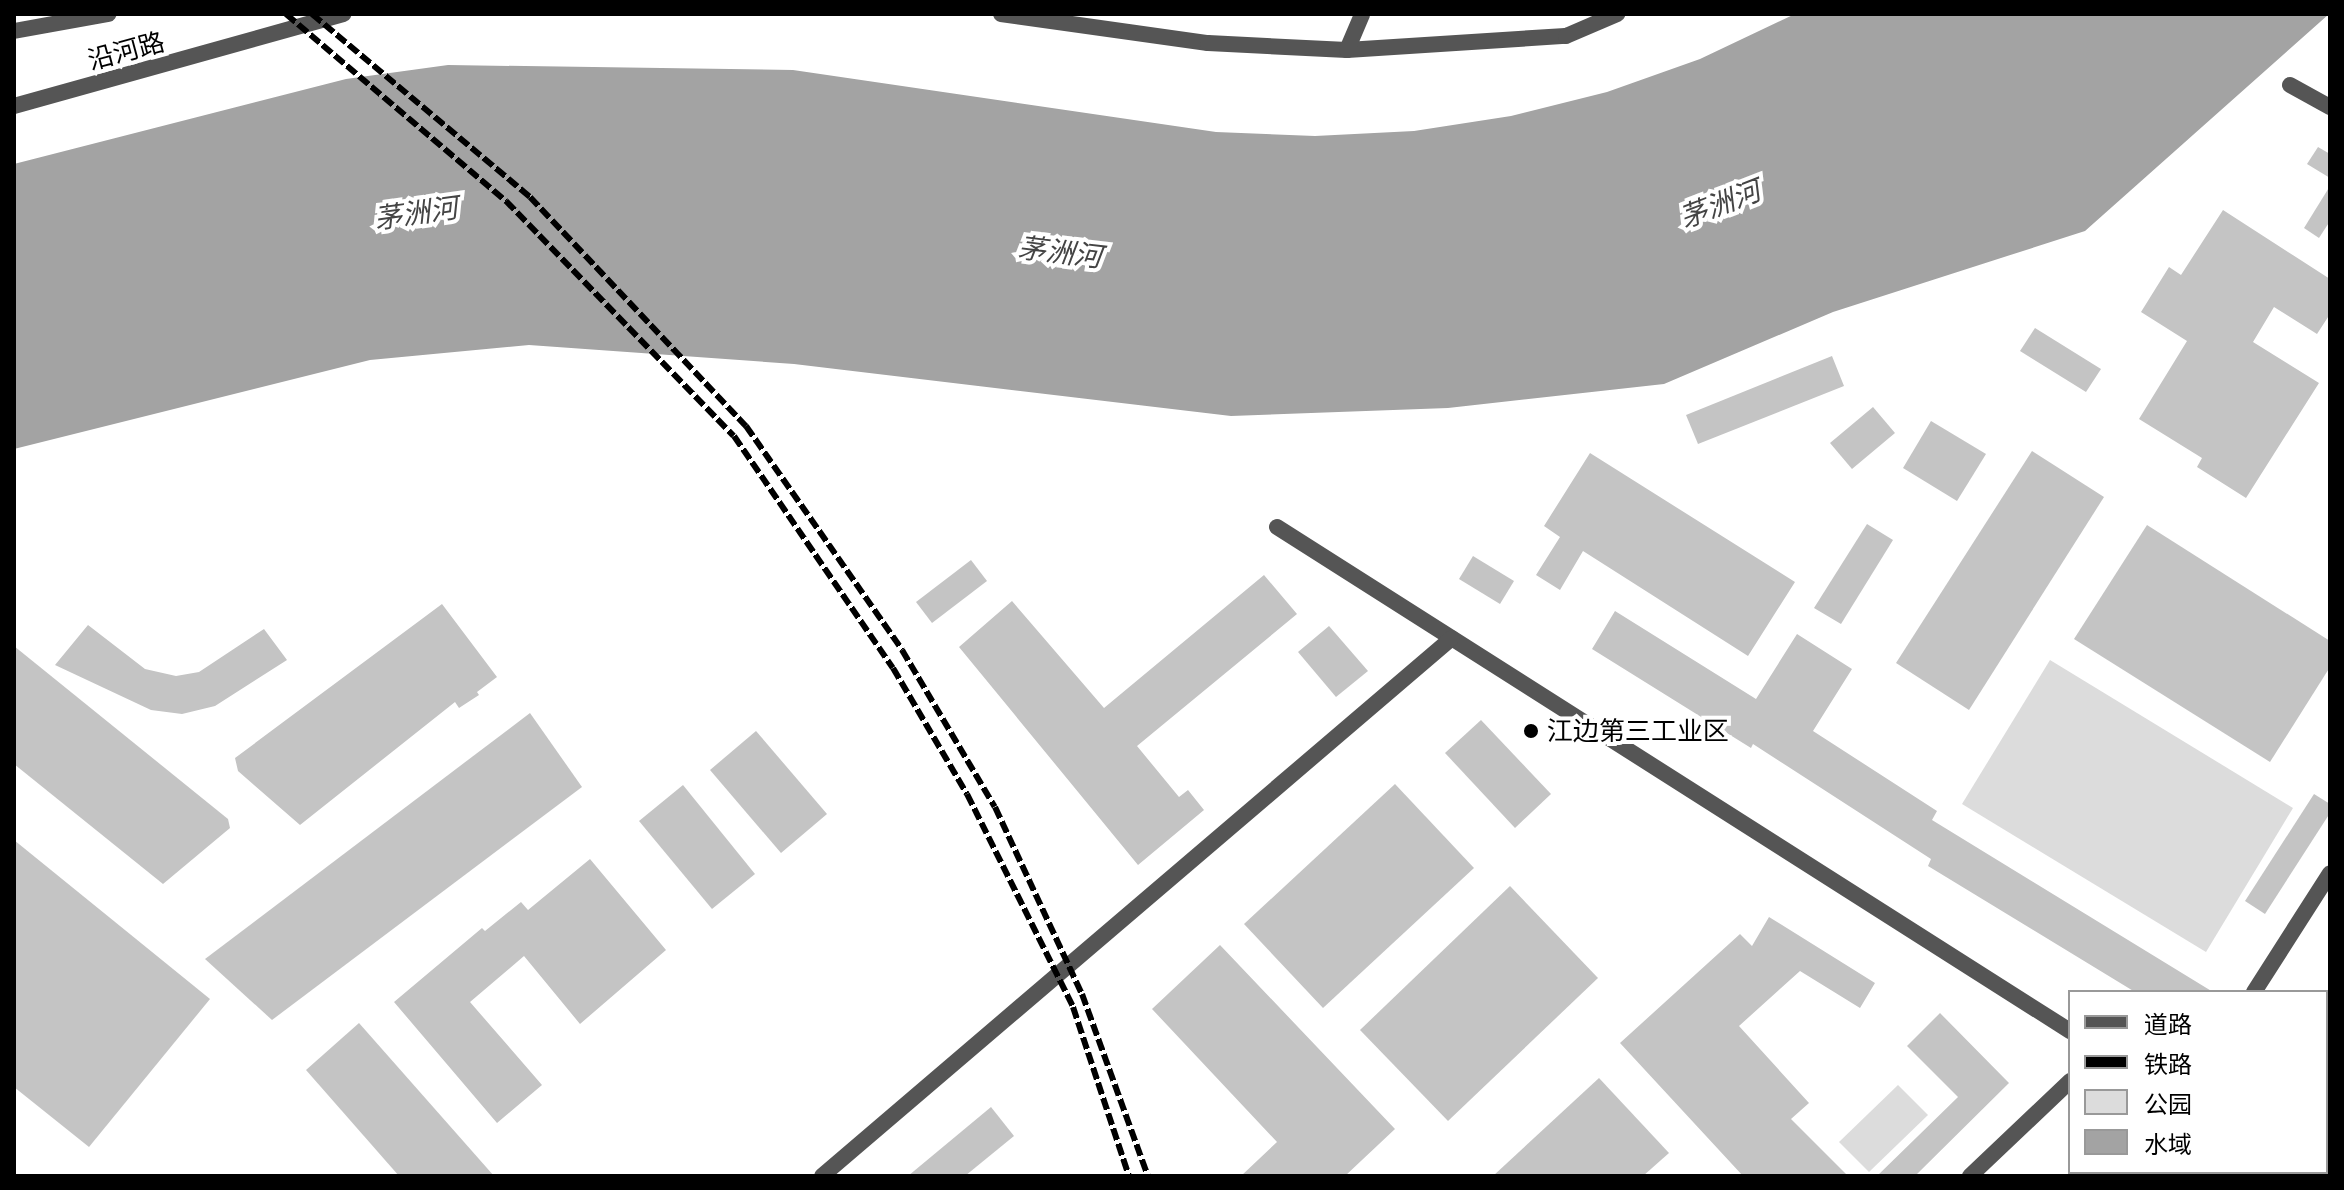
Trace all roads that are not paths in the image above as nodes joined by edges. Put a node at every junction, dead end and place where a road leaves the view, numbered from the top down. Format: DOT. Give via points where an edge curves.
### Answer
graph roads {
  1 [pos="108,14"];
  2 [pos="343,14"];
  3 [pos="1001,14"];
  4 [pos="1362,14"];
  5 [pos="1617,14"];
  6 [pos="14,31"];
  7 [pos="1347,50"];
  8 [pos="2290,85"];
  9 [pos="14,106"];
  10 [pos="2330,107"];
  11 [pos="1277,527"];
  12 [pos="1452,638"];
  13 [pos="2330,873"];
  14 [pos="2255,990"];
  15 [pos="2068,1030"];
  16 [pos="2068,1083"];
  17 [pos="822,1176"];
  18 [pos="1970,1176"];
  1 -- 6 [label="street"];
  2 -- 9 [label="street, 沿河路"];
  3 -- 7 [label="street" via="1208,43"];
  4 -- 7 [label="street"];
  5 -- 7 [label="street" via="1566,36"];
  8 -- 10 [label="street"];
  11 -- 12 [label="street"];
  12 -- 15 [label="street"];
  12 -- 17 [label="street"];
  13 -- 14 [label="street"];
  16 -- 18 [label="street"];
}
